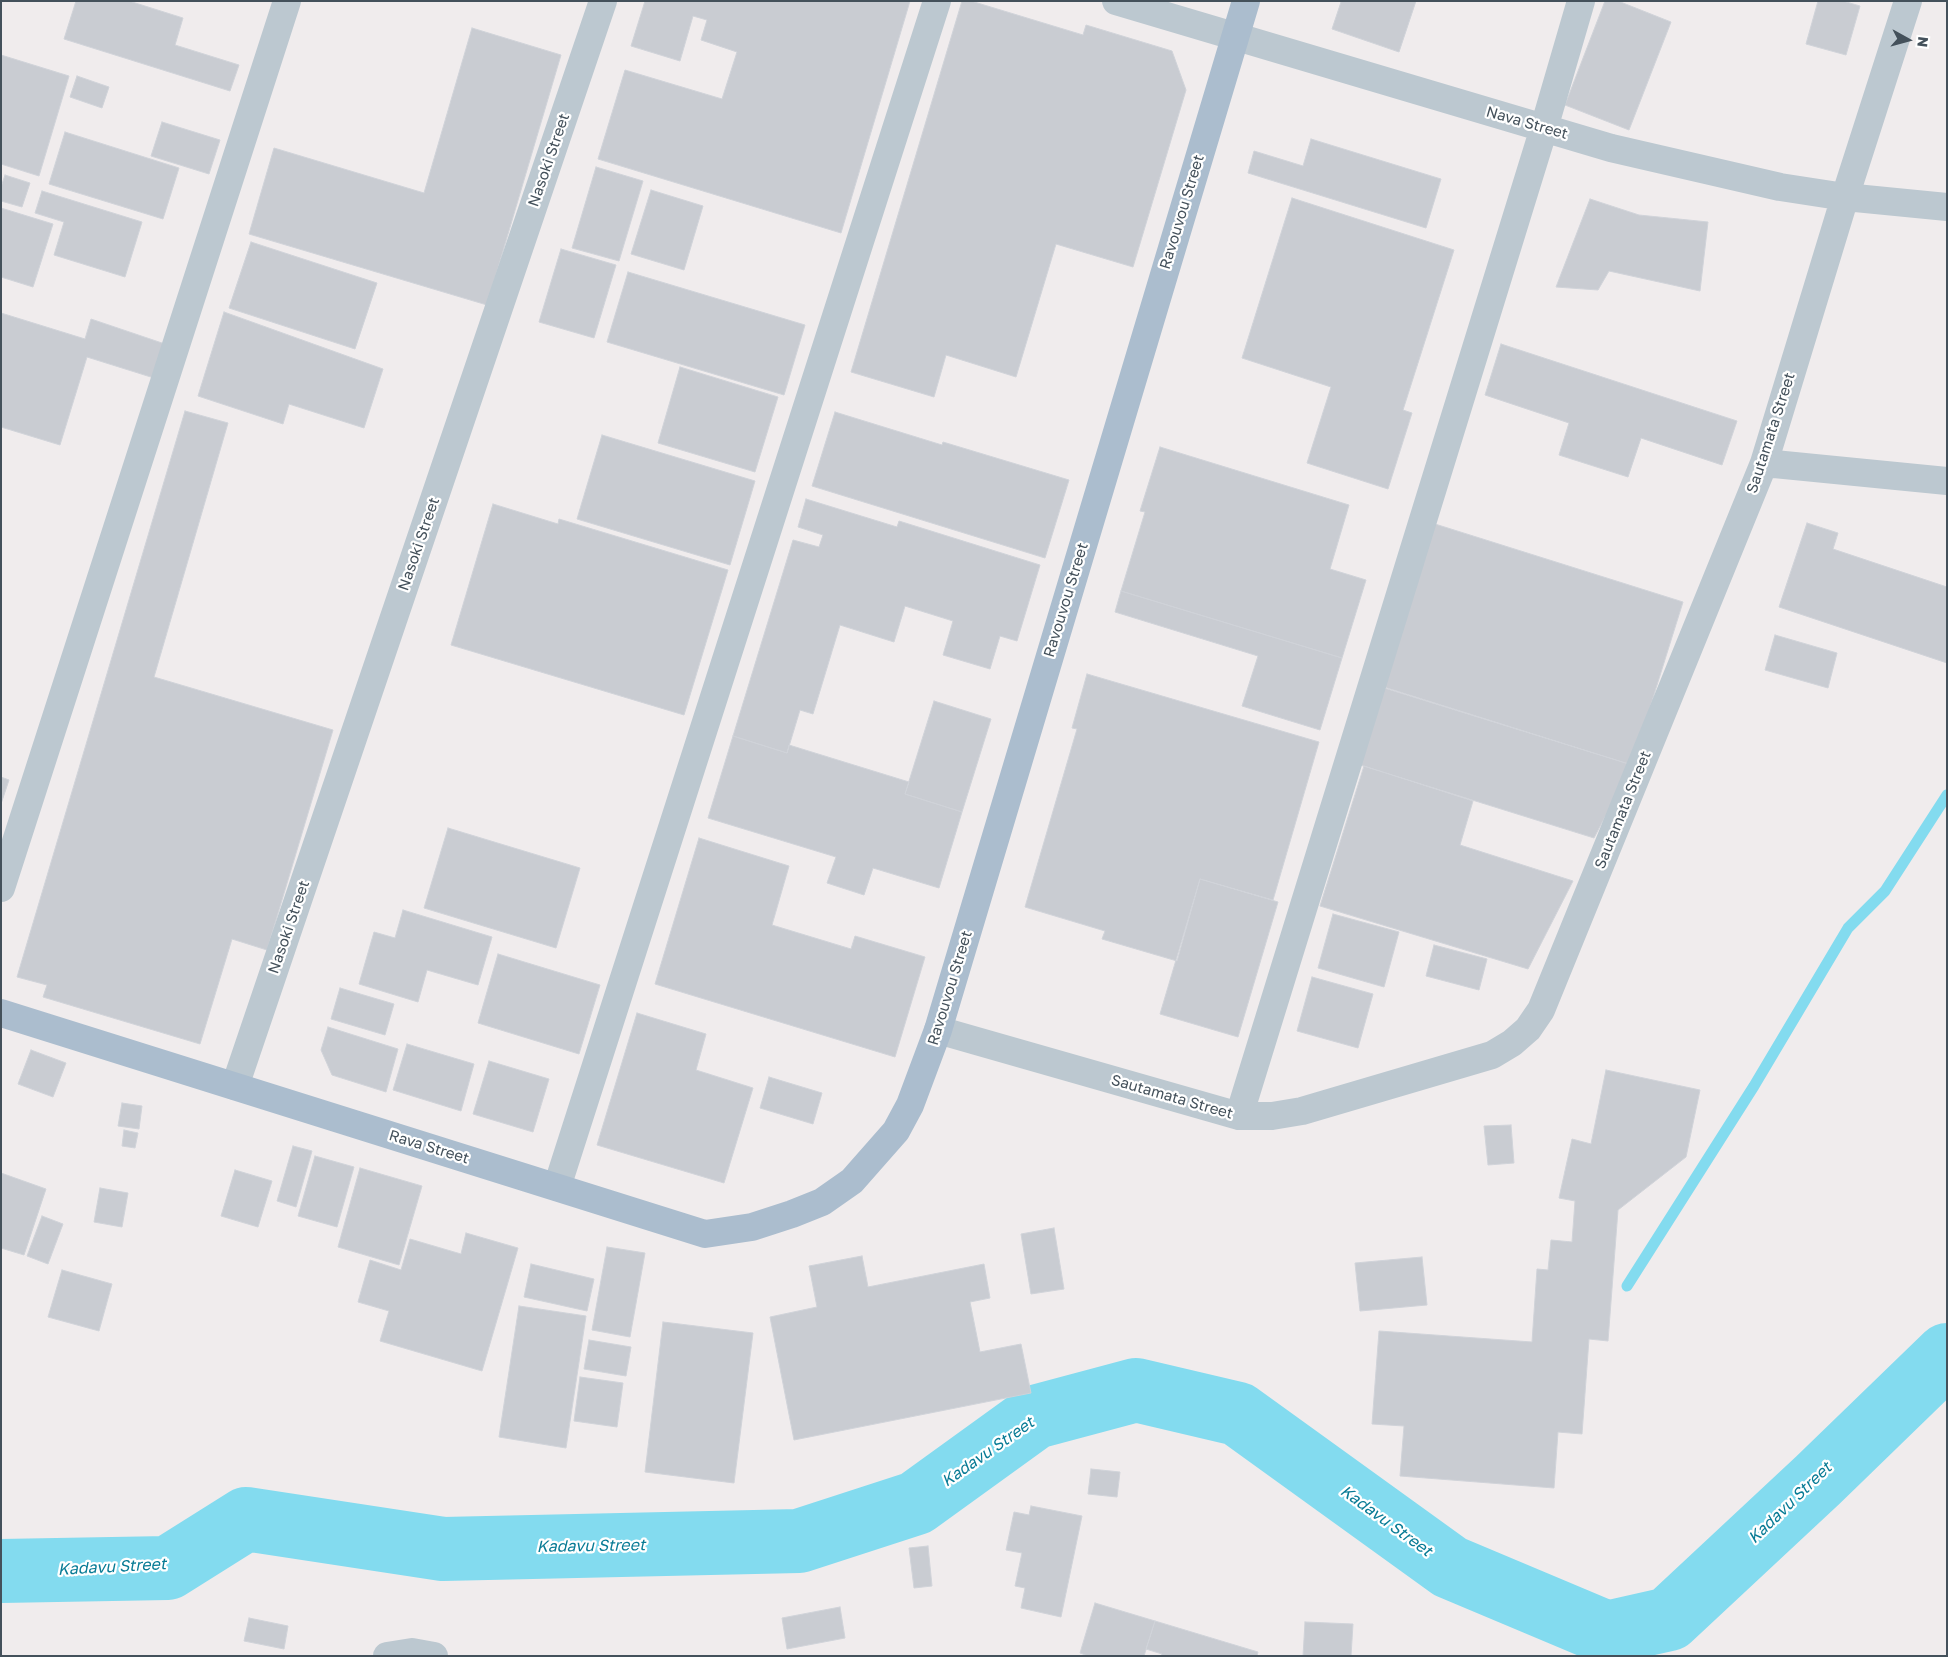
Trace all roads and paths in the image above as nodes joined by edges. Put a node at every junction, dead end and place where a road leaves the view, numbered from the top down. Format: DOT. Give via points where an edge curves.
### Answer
graph roads {
  1 [pos="287,1"];
  2 [pos="603,1"];
  3 [pos="937,1"];
  4 [pos="1116,1"];
  5 [pos="1246,1"];
  6 [pos="1581,1"];
  7 [pos="1908,1"];
  8 [pos="1234,36"];
  9 [pos="1544,128"];
  10 [pos="1845,197"];
  11 [pos="1947,207"];
  12 [pos="1764,463"];
  13 [pos="1947,481"];
  14 [pos="1,888"];
  15 [pos="1,1012"];
  16 [pos="938,1030"];
  17 [pos="235,1086"];
  18 [pos="1239,1116"];
  19 [pos="852,1181"];
  20 [pos="557,1188"];
  21 [pos="387,1656"];
  22 [pos="434,1656"];
  1 -- 14 [label="street"];
  2 -- 17 [label="street, Nasoki Street"];
  3 -- 20 [label="street"];
  4 -- 8 [label="street, Nava Street"];
  5 -- 8 [label="main road, Ravouvou Street"];
  6 -- 9 [label="street"];
  7 -- 10 [label="street, Sautamata Street"];
  8 -- 9 [label="street, Nava Street"];
  8 -- 16 [label="main road, Ravouvou Street"];
  9 -- 10 [label="street, Nava Street" via="1611,148 1780,187"];
  9 -- 18 [label="street"];
  10 -- 11 [label="street, Nava Street"];
  10 -- 12 [label="street, Sautamata Street"];
  12 -- 13 [label="street"];
  12 -- 18 [label="street, Sautamata Street" via="1541,1010 1528,1029 1492,1055 1302,1111 1272,1116"];
  15 -- 17 [label="main road, Rava Street"];
  16 -- 18 [label="street, Sautamata Street"];
  16 -- 19 [label="main road, Ravouvou Street" via="910,1105 896,1131"];
  17 -- 20 [label="main road, Rava Street"];
  19 -- 20 [label="main road, Rava Street" via="822,1202 792,1214 752,1227 705,1234"];
  21 -- 22 [label="street" via="412,1652"];
}
